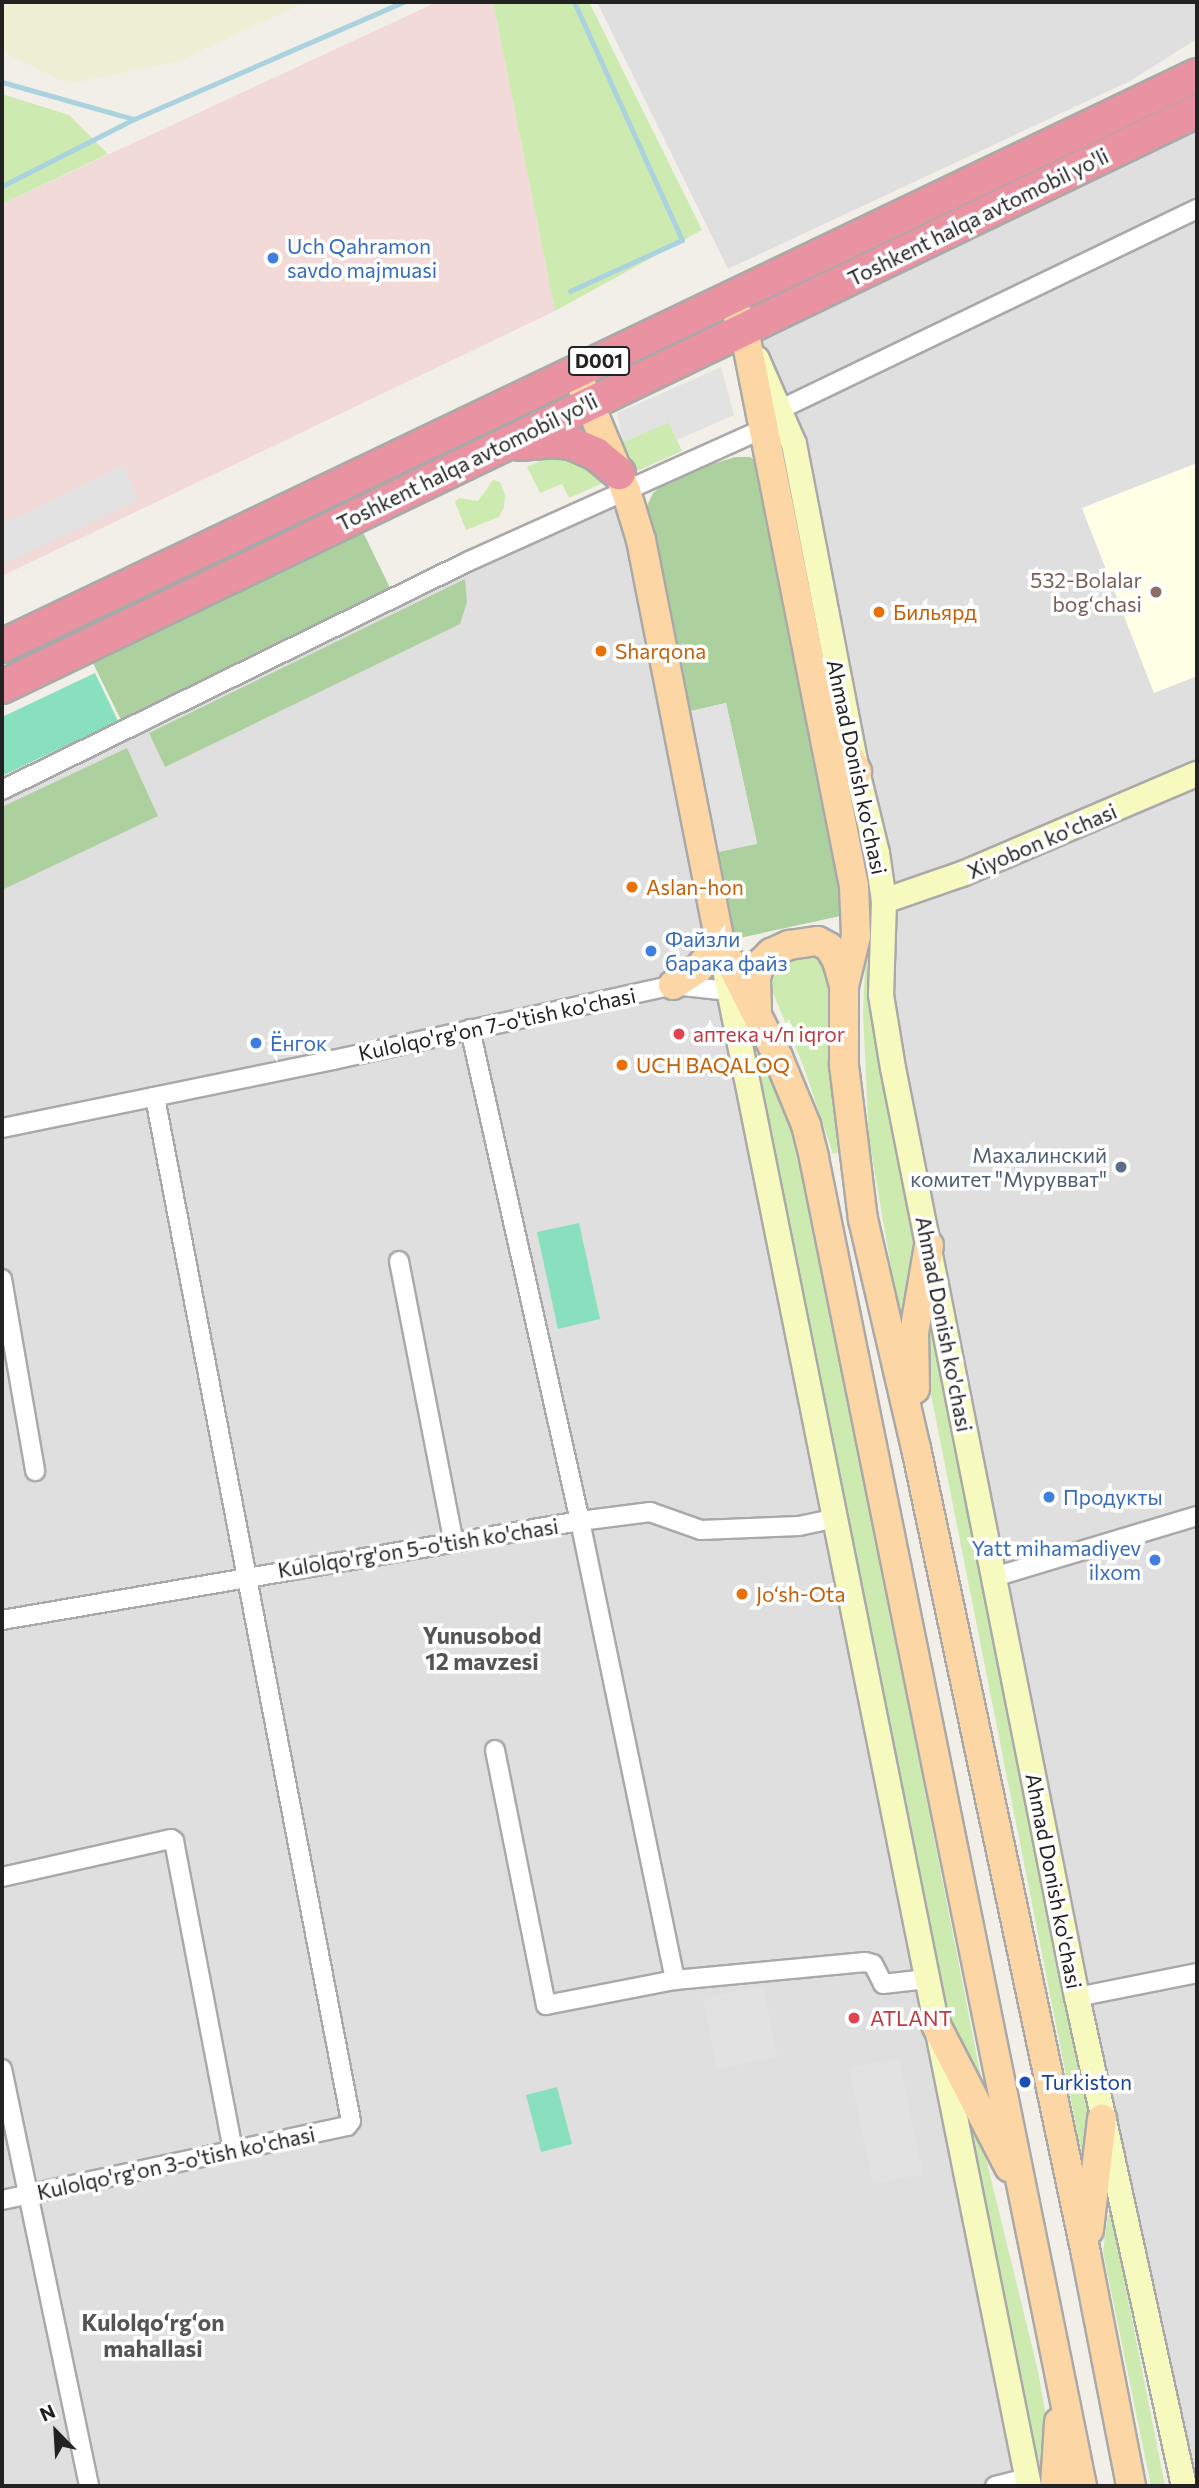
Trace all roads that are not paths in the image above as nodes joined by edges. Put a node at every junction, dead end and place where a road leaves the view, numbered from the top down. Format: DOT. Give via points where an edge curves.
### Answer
graph roads {
  1 [pos="1197,75"];
  2 [pos="1197,111"];
  3 [pos="1197,209"];
  4 [pos="730,298"];
  5 [pos="744,329"];
  6 [pos="576,372"];
  7 [pos="590,403"];
  8 [pos="776,420"];
  9 [pos="502,446"];
  10 [pos="622,482"];
  11 [pos="2,646"];
  12 [pos="2,687"];
  13 [pos="820,707"];
  14 [pos="857,771"];
  15 [pos="1197,775"];
  16 [pos="2,790"];
  17 [pos="884,901"];
  18 [pos="720,942"];
  19 [pos="673,985"];
  20 [pos="844,986"];
  21 [pos="745,998"];
  22 [pos="470,1029"];
  23 [pos="155,1097"];
  24 [pos="2,1128"];
  25 [pos="929,1245"];
  26 [pos="399,1261"];
  27 [pos="2,1279"];
  28 [pos="916,1448"];
  29 [pos="35,1471"];
  30 [pos="1197,1516"];
  31 [pos="833,1519"];
  32 [pos="580,1521"];
  33 [pos="454,1543"];
  34 [pos="247,1577"];
  35 [pos="994,1577"];
  36 [pos="2,1620"];
  37 [pos="495,1749"];
  38 [pos="2,1877"];
  39 [pos="1197,1973"];
  40 [pos="927,1979"];
  41 [pos="675,1980"];
  42 [pos="1077,1997"];
  43 [pos="936,2025"];
  44 [pos="2,2069"];
  45 [pos="1102,2119"];
  46 [pos="233,2150"];
  47 [pos="28,2195"];
  48 [pos="1024,2198"];
  49 [pos="2,2200"];
  50 [pos="1086,2254"];
  51 [pos="1061,2381"];
  52 [pos="1028,2482"];
  53 [pos="89,2486"];
  54 [pos="995,2486"];
  55 [pos="1055,2486"];
  56 [pos="1082,2486"];
  57 [pos="1131,2486"];
  58 [pos="1184,2486"];
  1 -- 4 [label="highway, Toshkent halqa avtomobil yo'li / D001"];
  2 -- 5 [label="highway, Toshkent halqa avtomobil yo'li / D001"];
  3 -- 8 [label="street"];
  4 -- 5 [label="main road, Ahmad Donish ko'chasi"];
  4 -- 6 [label="highway, Toshkent halqa avtomobil yo'li / D001"];
  5 -- 7 [label="highway, Toshkent halqa avtomobil yo'li / D001"];
  5 -- 8 [label="main road, Ahmad Donish ko'chasi"];
  6 -- 7 [label="main road, Ahmad Donish ko'chasi"];
  6 -- 11 [label="highway, Toshkent halqa avtomobil yo'li / D001"];
  7 -- 9 [label="highway, Toshkent halqa avtomobil yo'li / D001"];
  7 -- 10 [label="main road, Ahmad Donish ko'chasi"];
  8 -- 10 [label="street"];
  8 -- 13 [label="main road, Ahmad Donish ko'chasi"];
  8 -- 14 [label="street, Ahmad Donish ko'chasi" via="794,444"];
  9 -- 10 [label="highway" via="570,443 596,454"];
  9 -- 12 [label="highway, Toshkent halqa avtomobil yo'li / D001"];
  10 -- 16 [label="street"];
  10 -- 18 [label="main road, Ahmad Donish ko'chasi" via="641,540"];
  13 -- 14 [label="main road"];
  13 -- 20 [label="main road, Ahmad Donish ko'chasi" via="856,914"];
  14 -- 17 [label="street, Ahmad Donish ko'chasi"];
  15 -- 17 [label="street, Xiyobon ko'chasi" via="962,874"];
  17 -- 25 [label="street, Ahmad Donish ko'chasi" via="882,1011"];
  18 -- 19 [label="main road" via="699,968"];
  18 -- 21 [label="main road, Ahmad Donish ko'chasi"];
  19 -- 21 [label="street, Kulolqo'rg'on 7-o'tish ko'chasi"];
  19 -- 22 [label="street, Kulolqo'rg'on 7-o'tish ko'chasi"];
  20 -- 21 [label="main road, Ahmad Donish ko'chasi" via="838,961 829,947 818,941 771,953 760,964"];
  20 -- 28 [label="main road, Ahmad Donish ko'chasi" via="844,1065 857,1185"];
  21 -- 31 [label="street, Ahmad Donish ko'chasi"];
  21 -- 48 [label="main road, Ahmad Donish ko'chasi" via="806,1125 830,1224"];
  22 -- 23 [label="street, Kulolqo'rg'on 7-o'tish ko'chasi"];
  22 -- 32 [label="street"];
  23 -- 24 [label="street, Kulolqo'rg'on 7-o'tish ko'chasi"];
  23 -- 34 [label="street"];
  25 -- 28 [label="main road" via="914,1333"];
  25 -- 35 [label="street, Ahmad Donish ko'chasi"];
  26 -- 33 [label="street"];
  27 -- 29 [label="street"];
  28 -- 50 [label="main road, Ahmad Donish ko'chasi"];
  30 -- 35 [label="street"];
  31 -- 32 [label="street, Kulolqo'rg'on 5-o'tish ko'chasi" via="799,1526 701,1530 650,1512"];
  31 -- 40 [label="street, Ahmad Donish ko'chasi"];
  32 -- 33 [label="street, Kulolqo'rg'on 5-o'tish ko'chasi"];
  32 -- 41 [label="street"];
  33 -- 34 [label="street, Kulolqo'rg'on 5-o'tish ko'chasi"];
  34 -- 36 [label="street, Kulolqo'rg'on 5-o'tish ko'chasi"];
  34 -- 46 [label="street, Kulolqo'rg'on 3-o'tish ko'chasi" via="351,2124"];
  35 -- 42 [label="street, Ahmad Donish ko'chasi"];
  37 -- 41 [label="street" via="546,2005"];
  38 -- 46 [label="street" via="174,1841"];
  39 -- 42 [label="street"];
  40 -- 41 [label="street" via="883,1984 873,1964 865,1962"];
  40 -- 43 [label="street, Ahmad Donish ko'chasi"];
  42 -- 45 [label="street, Ahmad Donish ko'chasi"];
  43 -- 48 [label="main road"];
  43 -- 52 [label="street, Ahmad Donish ko'chasi"];
  44 -- 47 [label="street"];
  45 -- 50 [label="main road"];
  45 -- 58 [label="street, Ahmad Donish ko'chasi"];
  46 -- 47 [label="street, Kulolqo'rg'on 3-o'tish ko'chasi"];
  47 -- 49 [label="street, Kulolqo'rg'on 3-o'tish ko'chasi"];
  47 -- 53 [label="street"];
  48 -- 51 [label="main road, Ahmad Donish ko'chasi"];
  50 -- 57 [label="main road, Ahmad Donish ko'chasi"];
  51 -- 55 [label="main road"];
  51 -- 56 [label="main road, Ahmad Donish ko'chasi"];
  52 -- 54 [label="street"];
}
